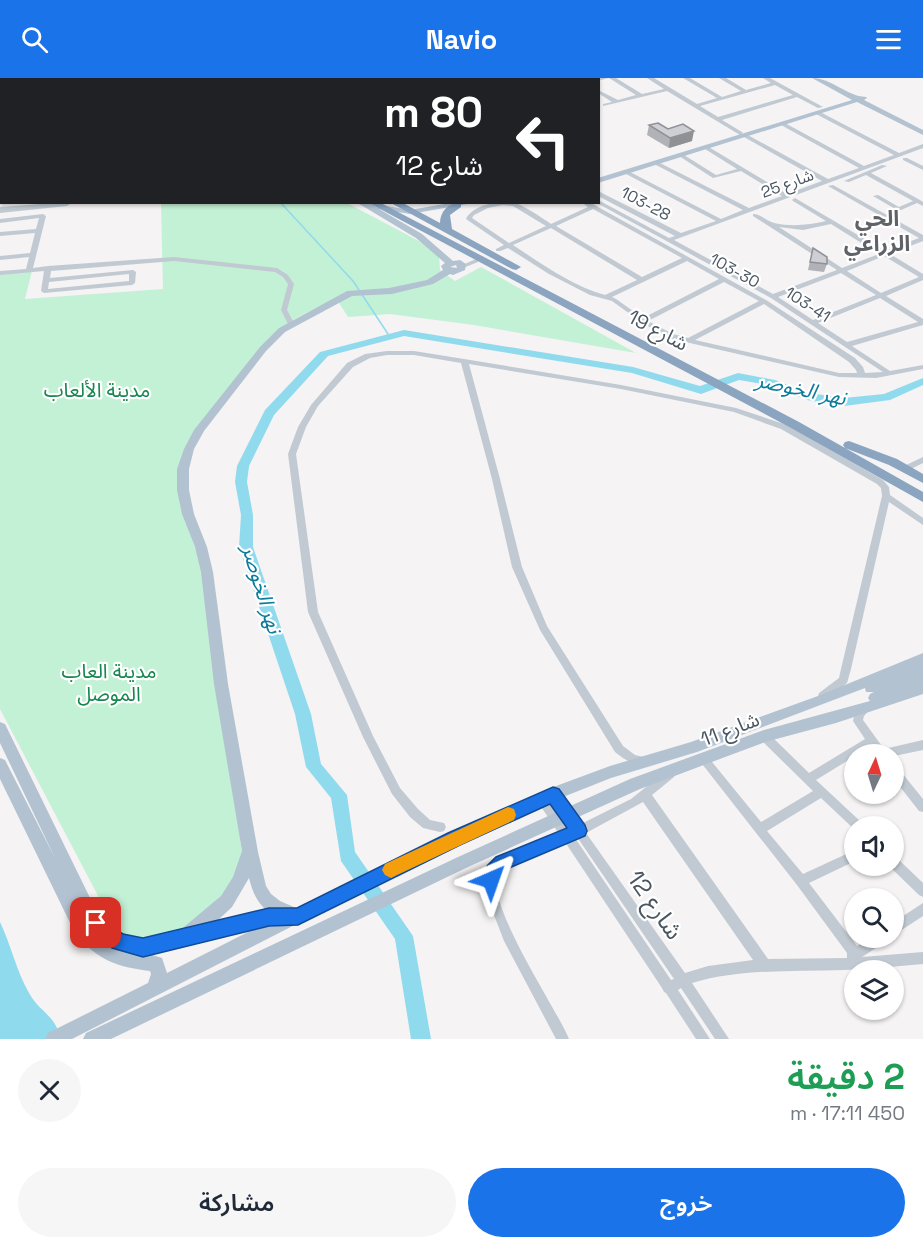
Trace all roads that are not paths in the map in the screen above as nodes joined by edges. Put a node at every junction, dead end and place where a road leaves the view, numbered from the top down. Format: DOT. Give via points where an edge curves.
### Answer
graph roads {
  1 [pos="612,78"];
  2 [pos="650,78"];
  3 [pos="686,78"];
  4 [pos="722,78"];
  5 [pos="766,78"];
  6 [pos="815,78"];
  7 [pos="824,78"];
  8 [pos="776,83"];
  9 [pos="668,89"];
  10 [pos="600,92"];
  11 [pos="746,92"];
  12 [pos="797,95"];
  13 [pos="641,96"];
  14 [pos="722,99"];
  15 [pos="854,99"];
  16 [pos="617,102"];
  17 [pos="605,105"];
  18 [pos="696,106"];
  19 [pos="819,110"];
  20 [pos="718,119"];
  21 [pos="783,124"];
  22 [pos="923,128"];
  23 [pos="923,133"];
  24 [pos="743,134"];
  25 [pos="923,146"];
  26 [pos="707,148"];
  27 [pos="923,152"];
  28 [pos="682,156"];
  29 [pos="902,157"];
  30 [pos="658,164"];
  31 [pos="923,168"];
  32 [pos="742,169"];
  33 [pos="865,170"];
  34 [pos="628,173"];
  35 [pos="600,175"];
  36 [pos="600,180"];
  37 [pos="830,184"];
  38 [pos="895,189"];
  39 [pos="600,194"];
  40 [pos="876,196"];
  41 [pos="791,199"];
  42 [pos="860,202"];
  43 [pos="920,202"];
  44 [pos="67,204"];
  45 [pos="364,204"];
  46 [pos="374,204"];
  47 [pos="464,204"];
  48 [pos="504,204"];
  49 [pos="512,204"];
  50 [pos="437,205"];
  51 [pos="458,205"];
  52 [pos="596,205"];
  53 [pos="44,206"];
  54 [pos="412,207"];
  55 [pos="0,210"];
  56 [pos="752,213"];
  57 [pos="43,216"];
  58 [pos="0,221"];
  59 [pos="721,222"];
  60 [pos="832,222"];
  61 [pos="770,225"];
  62 [pos="551,226"];
  63 [pos="39,231"];
  64 [pos="448,231"];
  65 [pos="0,234"];
  66 [pos="681,236"];
  67 [pos="923,238"];
  68 [pos="669,244"];
  69 [pos="509,245"];
  70 [pos="676,245"];
  71 [pos="498,250"];
  72 [pos="886,254"];
  73 [pos="33,255"];
  74 [pos="0,258"];
  75 [pos="686,259"];
  76 [pos="476,261"];
  77 [pos="463,266"];
  78 [pos="449,267"];
  79 [pos="48,268"];
  80 [pos="29,270"];
  81 [pos="843,271"];
  82 [pos="0,273"];
  83 [pos="923,278"];
  84 [pos="724,279"];
  85 [pos="46,280"];
  86 [pos="642,280"];
  87 [pos="882,296"];
  88 [pos="607,297"];
  89 [pos="773,297"];
  90 [pos="764,301"];
  91 [pos="643,321"];
  92 [pos="923,322"];
  93 [pos="290,323"];
  94 [pos="813,323"];
  95 [pos="830,334"];
  96 [pos="638,337"];
  97 [pos="820,339"];
  98 [pos="689,340"];
  99 [pos="846,345"];
  100 [pos="464,361"];
  101 [pos="923,367"];
  102 [pos="890,374"];
  103 [pos="862,376"];
  104 [pos="802,426"];
  105 [pos="849,445"];
  106 [pos="833,455"];
  107 [pos="923,460"];
  108 [pos="905,468"];
  109 [pos="873,477"];
  110 [pos="923,479"];
  111 [pos="923,488"];
  112 [pos="886,496"];
  113 [pos="923,498"];
  114 [pos="923,507"];
  115 [pos="923,522"];
  116 [pos="923,658"];
  117 [pos="923,668"];
  118 [pos="923,678"];
  119 [pos="923,689"];
  120 [pos="823,700"];
  121 [pos="804,706"];
  122 [pos="867,707"];
  123 [pos="833,718"];
  124 [pos="0,728"];
  125 [pos="861,729"];
  126 [pos="764,736"];
  127 [pos="871,741"];
  128 [pos="874,744"];
  129 [pos="923,745"];
  130 [pos="619,749"];
  131 [pos="904,749"];
  132 [pos="704,759"];
  133 [pos="649,761"];
  134 [pos="0,764"];
  135 [pos="686,766"];
  136 [pos="610,771"];
  137 [pos="808,779"];
  138 [pos="904,783"];
  139 [pos="821,792"];
  140 [pos="645,795"];
  141 [pos="548,797"];
  142 [pos="923,807"];
  143 [pos="33,812"];
  144 [pos="846,816"];
  145 [pos="562,817"];
  146 [pos="440,827"];
  147 [pos="760,829"];
  148 [pos="579,831"];
  149 [pos="567,836"];
  150 [pos="249,852"];
  151 [pos="844,860"];
  152 [pos="904,873"];
  153 [pos="801,881"];
  154 [pos="923,891"];
  155 [pos="923,909"];
  156 [pos="298,916"];
  157 [pos="904,922"];
  158 [pos="178,940"];
  159 [pos="864,948"];
  160 [pos="855,954"];
  161 [pos="923,958"];
  162 [pos="834,964"];
  163 [pos="765,966"];
  164 [pos="682,980"];
  165 [pos="668,988"];
  166 [pos="147,999"];
  167 [pos="54,1039"];
  168 [pos="92,1039"];
  169 [pos="563,1039"];
  170 [pos="704,1039"];
  171 [pos="723,1039"];
  1 -- 13 [label="street"];
  2 -- 9 [label="street"];
  3 -- 14 [label="street"];
  4 -- 11 [label="street"];
  5 -- 8 [label="street"];
  6 -- 15 [label="main road"];
  7 -- 15 [label="main road"];
  8 -- 11 [label="street"];
  8 -- 12 [label="street"];
  9 -- 13 [label="street"];
  9 -- 18 [label="street"];
  10 -- 16 [label="street"];
  11 -- 14 [label="street"];
  12 -- 19 [label="street"];
  12 -- 20 [label="street"];
  13 -- 16 [label="street"];
  14 -- 18 [label="street"];
  15 -- 19 [label="main road"];
  15 -- 22 [label="main road"];
  15 -- 23 [label="main road"];
  16 -- 17 [label="street"];
  18 -- 20 [label="street"];
  19 -- 21 [label="main road"];
  19 -- 24 [label="main road"];
  19 -- 29 [label="street"];
  20 -- 24 [label="street"];
  21 -- 24 [label="main road"];
  21 -- 33 [label="street"];
  24 -- 26 [label="main road"];
  24 -- 35 [label="main road"];
  24 -- 37 [label="street"];
  25 -- 29 [label="street, شارع 25"];
  26 -- 28 [label="main road"];
  26 -- 32 [label="street"];
  27 -- 29 [label="street, شارع 25"];
  28 -- 30 [label="main road"];
  28 -- 32 [label="street" via="713,177"];
  29 -- 31 [label="street"];
  29 -- 33 [label="street, شارع 25"];
  30 -- 34 [label="main road"];
  30 -- 56 [label="street"];
  32 -- 41 [label="street"];
  33 -- 37 [label="street, شارع 25"];
  33 -- 38 [label="street"];
  34 -- 36 [label="main road"];
  34 -- 59 [label="street"];
  37 -- 41 [label="street, شارع 25"];
  37 -- 42 [label="street"];
  38 -- 40 [label="street"];
  38 -- 43 [label="street"];
  39 -- 66 [label="street, 103-28"];
  40 -- 42 [label="street"];
  40 -- 43 [label="street" via="899,209"];
  41 -- 56 [label="street, شارع 25"];
  41 -- 60 [label="street"];
  42 -- 67 [label="street"];
  44 -- 53 [label="street"];
  45 -- 78 [label="main road" via="437,248"];
  46 -- 54 [label="main road"];
  46 -- 96 [label="highway, شارع 19"];
  47 -- 51 [label="main road"];
  48 -- 69 [label="street" via="482,208 469,219"];
  49 -- 62 [label="street"];
  50 -- 51 [label="main road"];
  50 -- 54 [label="main road"];
  51 -- 64 [label="highway" via="444,217"];
  52 -- 62 [label="street"];
  52 -- 68 [label="street, 103-28"];
  52 -- 68 [label="street, 103-30" via="660,243"];
  53 -- 55 [label="street"];
  53 -- 57 [label="street"];
  54 -- 64 [label="highway, شارع 19"];
  56 -- 59 [label="street, شارع 25"];
  56 -- 61 [label="street"];
  56 -- 70 [label="street, شارع 25"];
  57 -- 58 [label="street"];
  57 -- 63 [label="street"];
  59 -- 66 [label="street, شارع 25"];
  60 -- 61 [label="street" via="803,228"];
  60 -- 72 [label="street"];
  61 -- 81 [label="street"];
  62 -- 69 [label="street"];
  62 -- 86 [label="street"];
  63 -- 65 [label="street"];
  63 -- 73 [label="street"];
  64 -- 96 [label="highway, شارع 19"];
  66 -- 68 [label="street, شارع 25"];
  67 -- 72 [label="street"];
  68 -- 70 [label="street, 103-28"];
  68 -- 75 [label="street, 103-30"];
  69 -- 71 [label="street"];
  69 -- 88 [label="street" via="557,276 592,294"];
  70 -- 89 [label="street, 103-41"];
  72 -- 81 [label="street"];
  72 -- 83 [label="street"];
  73 -- 74 [label="street"];
  73 -- 80 [label="street"];
  75 -- 84 [label="street, 103-30"];
  75 -- 86 [label="street"];
  76 -- 77 [label="street"];
  77 -- 78 [label="main road"];
  78 -- 93 [label="main road" via="430,282 353,295"];
  79 -- 80 [label="street"];
  79 -- 85 [label="street"];
  79 -- 93 [label="street" via="161,258 277,270 291,284 284,310"];
  80 -- 82 [label="street"];
  81 -- 87 [label="street"];
  81 -- 89 [label="street"];
  83 -- 87 [label="street"];
  84 -- 90 [label="street, 103-30"];
  84 -- 91 [label="street"];
  85 -- 85 [label="street" via="44,291 132,283 133,272"];
  86 -- 88 [label="street"];
  87 -- 92 [label="street"];
  87 -- 94 [label="street"];
  88 -- 91 [label="street"];
  89 -- 94 [label="street, 103-41"];
  90 -- 97 [label="street, 103-30"];
  90 -- 98 [label="street"];
  91 -- 98 [label="street"];
  92 -- 99 [label="street"];
  93 -- 150 [label="main road" via="263,349 203,424 183,469 188,514 207,572"];
  94 -- 95 [label="street, 103-41"];
  95 -- 97 [label="street"];
  95 -- 99 [label="street, 103-41"];
  96 -- 104 [label="highway, شارع 19"];
  97 -- 103 [label="street, 103-30" via="855,363"];
  98 -- 103 [label="street" via="824,373"];
  99 -- 102 [label="street, 103-41"];
  100 -- 106 [label="street" via="736,410 784,427"];
  100 -- 130 [label="street" via="517,567 543,627"];
  100 -- 146 [label="street" via="387,352 350,365 315,405 292,454 313,612 396,791 427,824"];
  101 -- 102 [label="street"];
  102 -- 103 [label="street"];
  104 -- 105 [label="highway, شارع 19"];
  104 -- 106 [label="highway"];
  104 -- 113 [label="highway, شارع 19"];
  105 -- 108 [label="highway"];
  105 -- 111 [label="highway, شارع 19"];
  106 -- 109 [label="street"];
  107 -- 108 [label="street"];
  108 -- 110 [label="highway"];
  109 -- 112 [label="street" via="885,487"];
  109 -- 114 [label="highway"];
  112 -- 115 [label="street"];
  112 -- 121 [label="street, شارع 11" via="843,680"];
  116 -- 120 [label="main road, شارع 11"];
  117 -- 120 [label="main road"];
  118 -- 123 [label="main road"];
  119 -- 122 [label="main road, شارع 11"];
  120 -- 121 [label="main road, شارع 11"];
  121 -- 133 [label="main road, شارع 11"];
  122 -- 123 [label="main road, شارع 11"];
  122 -- 125 [label="street" via="857,718"];
  123 -- 125 [label="street"];
  123 -- 126 [label="main road, شارع 11"];
  124 -- 143 [label="main road"];
  125 -- 127 [label="street"];
  126 -- 132 [label="main road, شارع 11"];
  126 -- 137 [label="street"];
  127 -- 128 [label="street"];
  127 -- 137 [label="street"];
  129 -- 131 [label="street"];
  130 -- 133 [label="street" via="633,759"];
  130 -- 136 [label="street" via="620,766"];
  132 -- 135 [label="main road, شارع 11"];
  132 -- 147 [label="street"];
  133 -- 136 [label="main road, شارع 11"];
  134 -- 143 [label="main road"];
  135 -- 140 [label="street"];
  135 -- 145 [label="main road, شارع 11"];
  136 -- 141 [label="main road, شارع 11"];
  137 -- 139 [label="street"];
  138 -- 142 [label="street"];
  139 -- 144 [label="street"];
  139 -- 147 [label="street"];
  140 -- 148 [label="street"];
  140 -- 163 [label="street"];
  141 -- 145 [label="street, شارع 12"];
  141 -- 156 [label="main road, شارع 11"];
  143 -- 158 [label="main road" via="102,929 119,942 136,947"];
  143 -- 166 [label="main road" via="78,922 87,935 121,958 156,964 159,974"];
  145 -- 148 [label="street, شارع 12"];
  145 -- 149 [label="street, شارع 12"];
  145 -- 166 [label="main road, شارع 11" via="327,927"];
  147 -- 153 [label="street"];
  148 -- 149 [label="street"];
  148 -- 164 [label="street, شارع 12"];
  149 -- 165 [label="street, شارع 12"];
  149 -- 169 [label="street" via="503,862 491,880 506,932"];
  150 -- 156 [label="main road" via="265,899"];
  150 -- 158 [label="main road" via="241,882 230,900"];
  151 -- 153 [label="street"];
  152 -- 154 [label="street"];
  153 -- 160 [label="street"];
  155 -- 157 [label="street"];
  156 -- 158 [label="main road" via="269,917"];
  156 -- 166 [label="main road, شارع 11"];
  159 -- 160 [label="street"];
  160 -- 162 [label="street"];
  161 -- 162 [label="street"];
  162 -- 163 [label="street"];
  163 -- 164 [label="street" via="704,972"];
  164 -- 165 [label="street"];
  164 -- 171 [label="street, شارع 12"];
  165 -- 170 [label="street, شارع 12"];
  166 -- 167 [label="main road"];
  166 -- 168 [label="main road"];
}
